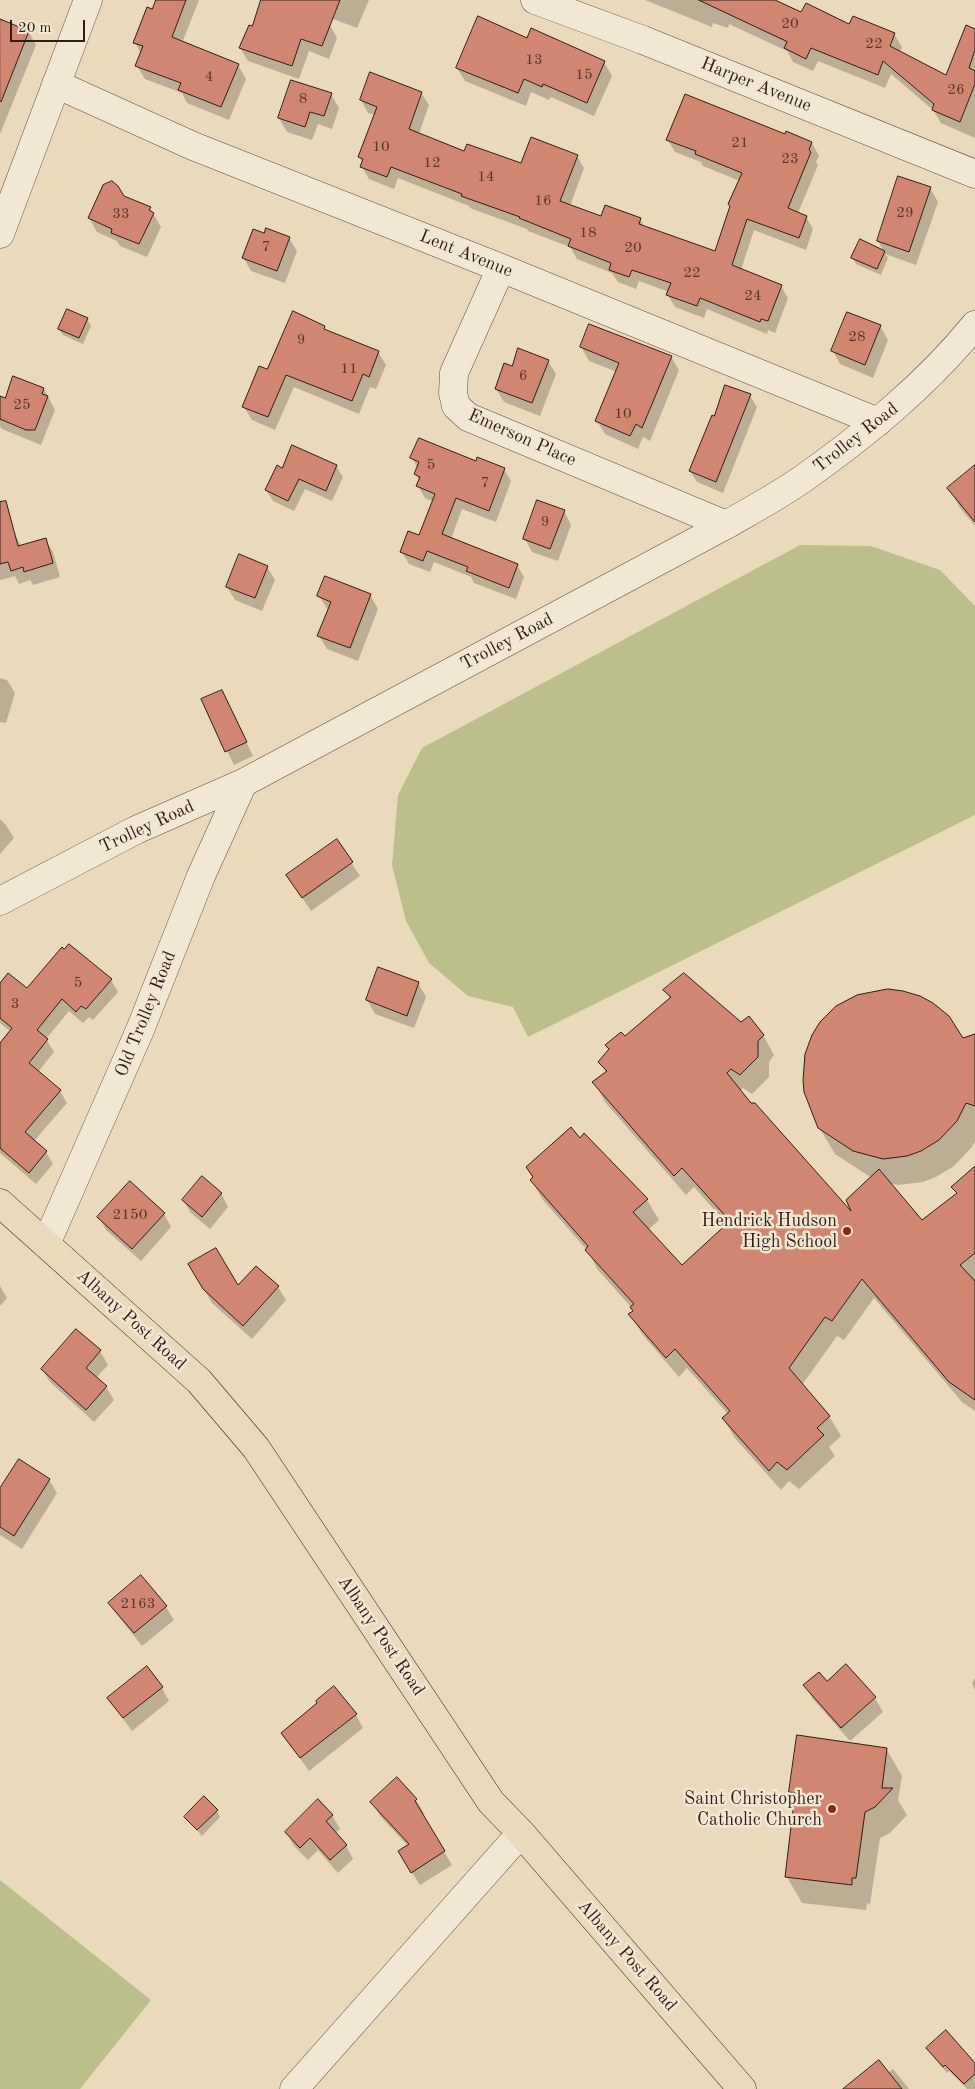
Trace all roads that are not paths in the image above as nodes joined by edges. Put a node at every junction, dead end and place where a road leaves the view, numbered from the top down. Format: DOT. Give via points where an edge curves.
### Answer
graph roads {
  1 [pos="88,0"];
  2 [pos="535,0"];
  3 [pos="56,84"];
  4 [pos="975,174"];
  5 [pos="0,234"];
  6 [pos="501,268"];
  7 [pos="975,325"];
  8 [pos="878,422"];
  9 [pos="726,525"];
  10 [pos="243,783"];
  11 [pos="0,900"];
  12 [pos="0,1203"];
  13 [pos="46,1244"];
  14 [pos="520,1833"];
  15 [pos="294,2089"];
  16 [pos="742,2089"];
  1 -- 3 [label="street"];
  2 -- 4 [label="street, Harper Avenue" via="652,43"];
  3 -- 5 [label="street"];
  3 -- 6 [label="street, Lent Avenue" via="193,146"];
  6 -- 8 [label="street, Lent Avenue"];
  6 -- 9 [label="street, Emerson Place" via="454,373 456,406 468,417"];
  7 -- 8 [label="street, Trolley Road" via="915,390"];
  8 -- 9 [label="street, Trolley Road" via="804,478"];
  9 -- 10 [label="street, Trolley Road"];
  10 -- 11 [label="street, Trolley Road" via="136,830"];
  10 -- 13 [label="street, Old Trolley Road"];
  12 -- 13 [label="main road, Albany Post Road"];
  13 -- 14 [label="main road, Albany Post Road" via="199,1381 256,1448 491,1802"];
  14 -- 15 [label="street"];
  14 -- 16 [label="main road, Albany Post Road"];
}
